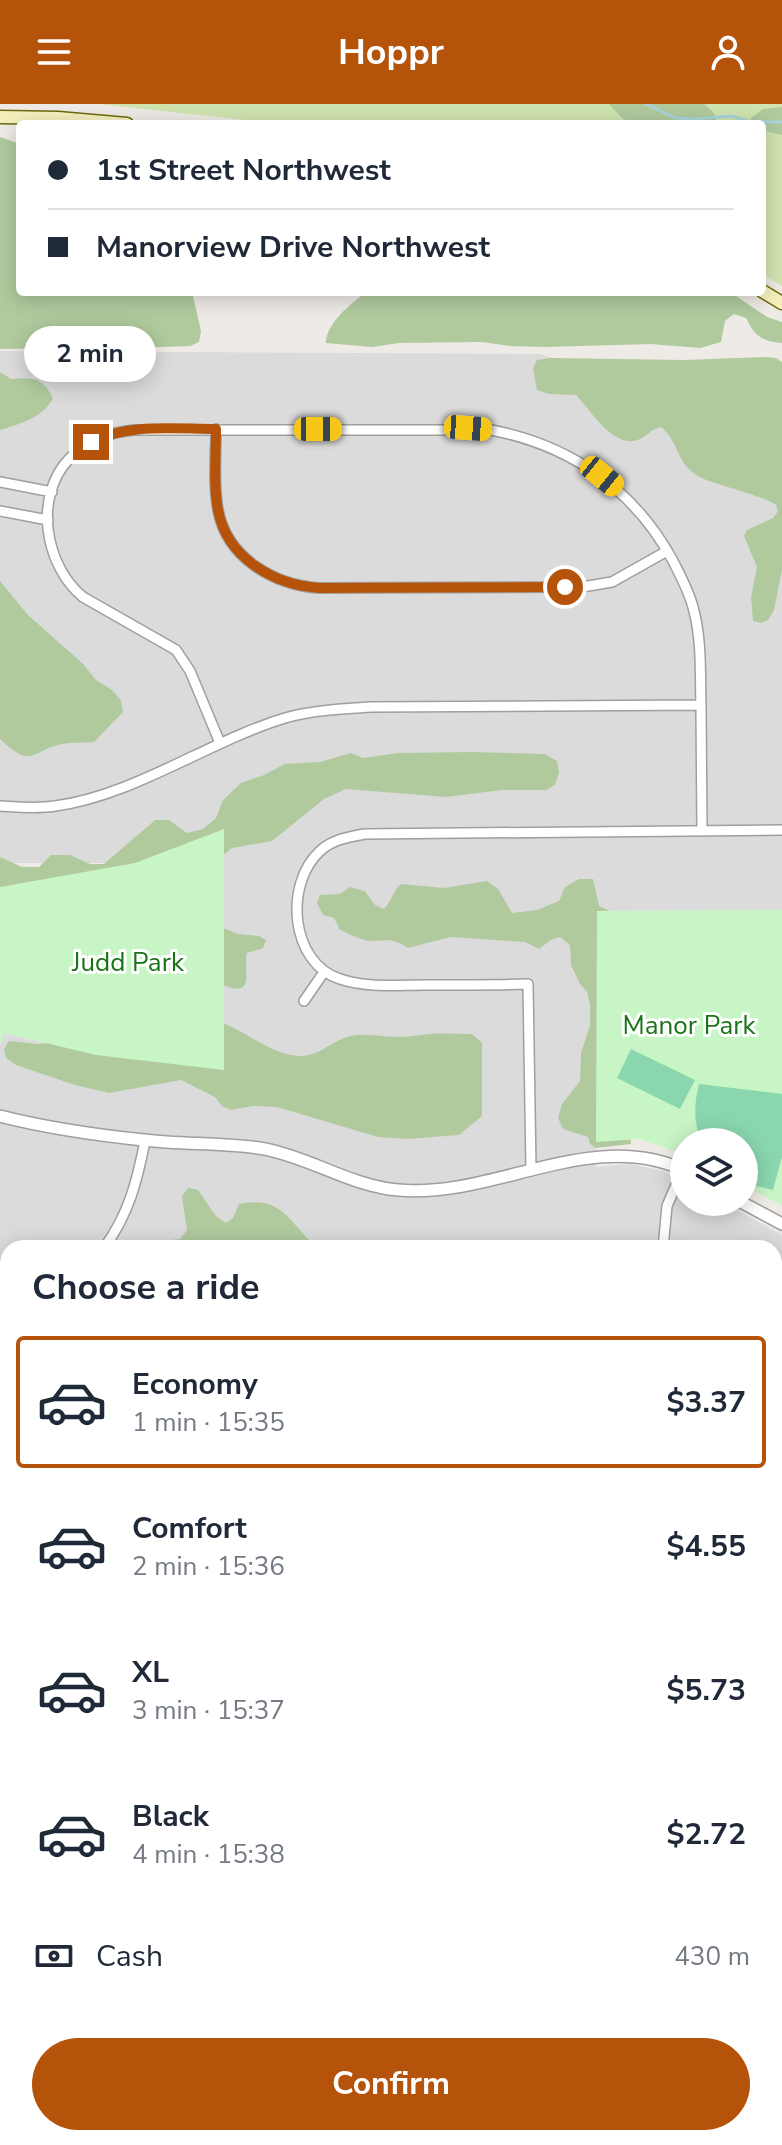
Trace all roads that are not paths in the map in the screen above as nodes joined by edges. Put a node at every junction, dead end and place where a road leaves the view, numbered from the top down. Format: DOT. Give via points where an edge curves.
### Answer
graph roads {
  1 [pos="0,117"];
  2 [pos="81,120"];
  3 [pos="216,429"];
  4 [pos="0,482"];
  5 [pos="52,492"];
  6 [pos="0,511"];
  7 [pos="48,520"];
  8 [pos="667,551"];
  9 [pos="701,705"];
  10 [pos="220,743"];
  11 [pos="0,806"];
  12 [pos="782,830"];
  13 [pos="702,831"];
  14 [pos="324,972"];
  15 [pos="304,1001"];
  16 [pos="0,1116"];
  17 [pos="145,1141"];
  18 [pos="670,1165"];
  19 [pos="531,1169"];
  20 [pos="670,1199"];
  21 [pos="758,1211"];
  22 [pos="782,1224"];
  23 [pos="109,1240"];
  24 [pos="664,1240"];
  1 -- 2 [label="main road"];
  3 -- 5 [label="street" via="135,430 100,437 66,461"];
  3 -- 8 [label="street" via="468,428 514,434 559,451 602,476 637,508"];
  3 -- 8 [label="street" via="216,502 223,529 250,561 285,583 319,588 582,587 612,582"];
  4 -- 5 [label="street"];
  5 -- 7 [label="street"];
  6 -- 7 [label="street"];
  7 -- 10 [label="street" via="53,555 69,586 176,650"];
  8 -- 9 [label="street" via="694,608"];
  9 -- 10 [label="street" via="342,709 282,719"];
  9 -- 13 [label="street"];
  10 -- 11 [label="street" via="94,797 54,807"];
  12 -- 13 [label="street"];
  13 -- 14 [label="street" via="365,834 331,843 310,862 298,904 303,943"];
  14 -- 15 [label="street"];
  14 -- 19 [label="street" via="372,985 528,984"];
  16 -- 17 [label="street"];
  17 -- 19 [label="street" via="273,1151 398,1190 471,1185"];
  17 -- 23 [label="street" via="130,1204"];
  18 -- 19 [label="street" via="626,1156"];
  20 -- 24 [label="street"];
  21 -- 22 [label="street"];
}
